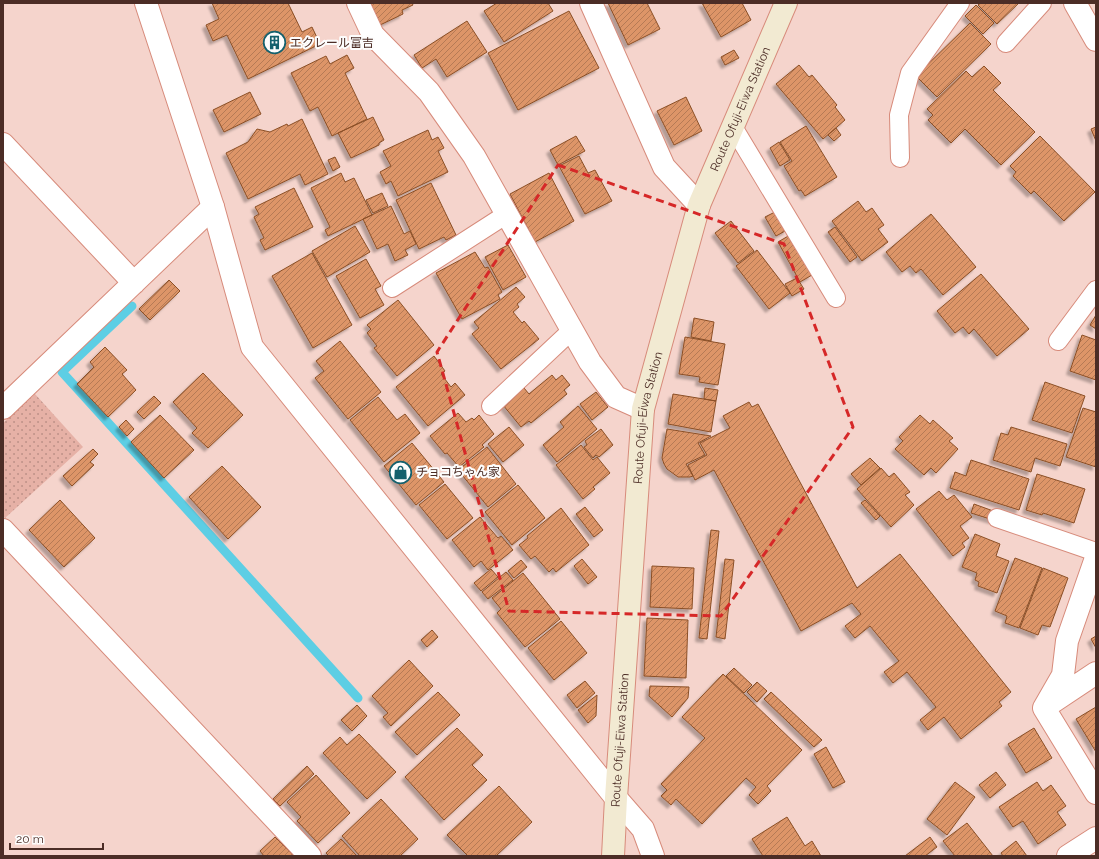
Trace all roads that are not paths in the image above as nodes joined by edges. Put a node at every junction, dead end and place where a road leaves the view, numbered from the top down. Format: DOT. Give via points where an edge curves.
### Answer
graph roads {
  1 [pos="146,3"];
  2 [pos="358,3"];
  3 [pos="591,3"];
  4 [pos="786,3"];
  5 [pos="960,3"];
  6 [pos="1042,3"];
  7 [pos="1083,8"];
  8 [pos="1096,40"];
  9 [pos="1006,43"];
  10 [pos="734,127"];
  11 [pos="3,144"];
  12 [pos="900,158"];
  13 [pos="699,205"];
  14 [pos="213,207"];
  15 [pos="507,214"];
  16 [pos="134,283"];
  17 [pos="392,288"];
  18 [pos="1096,290"];
  19 [pos="836,298"];
  20 [pos="572,330"];
  21 [pos="1058,341"];
  22 [pos="491,406"];
  23 [pos="3,408"];
  24 [pos="643,409"];
  25 [pos="997,518"];
  26 [pos="3,530"];
  27 [pos="1096,552"];
  28 [pos="1096,558"];
  29 [pos="1096,674"];
  30 [pos="1044,708"];
  31 [pos="1096,793"];
  32 [pos="616,798"];
  33 [pos="1096,838"];
  34 [pos="310,856"];
  35 [pos="613,856"];
  36 [pos="653,856"];
  37 [pos="1068,856"];
  1 -- 14 [label="street"];
  2 -- 15 [label="street" via="373,35 429,92 474,156"];
  3 -- 13 [label="street" via="664,167"];
  4 -- 10 [label="main road, Route Ofuji-Eiwa Station"];
  5 -- 12 [label="lane" via="910,73 899,114"];
  6 -- 9 [label="lane"];
  7 -- 8 [label="street"];
  10 -- 13 [label="main road, Route Ofuji-Eiwa Station"];
  10 -- 19 [label="lane"];
  11 -- 16 [label="street"];
  13 -- 24 [label="main road, Route Ofuji-Eiwa Station"];
  14 -- 16 [label="street"];
  14 -- 32 [label="street" via="252,347"];
  15 -- 17 [label="lane"];
  15 -- 20 [label="street"];
  16 -- 23 [label="street"];
  18 -- 21 [label="lane"];
  20 -- 22 [label="lane"];
  20 -- 24 [label="street" via="590,362 616,397"];
  24 -- 32 [label="main road, Route Ofuji-Eiwa Station"];
  25 -- 27 [label="lane"];
  26 -- 34 [label="street"];
  28 -- 30 [label="street" via="1067,641 1063,675"];
  29 -- 30 [label="street"];
  30 -- 31 [label="street"];
  32 -- 35 [label="main road, Route Ofuji-Eiwa Station"];
  32 -- 36 [label="street" via="643,829"];
  33 -- 37 [label="street"];
}
